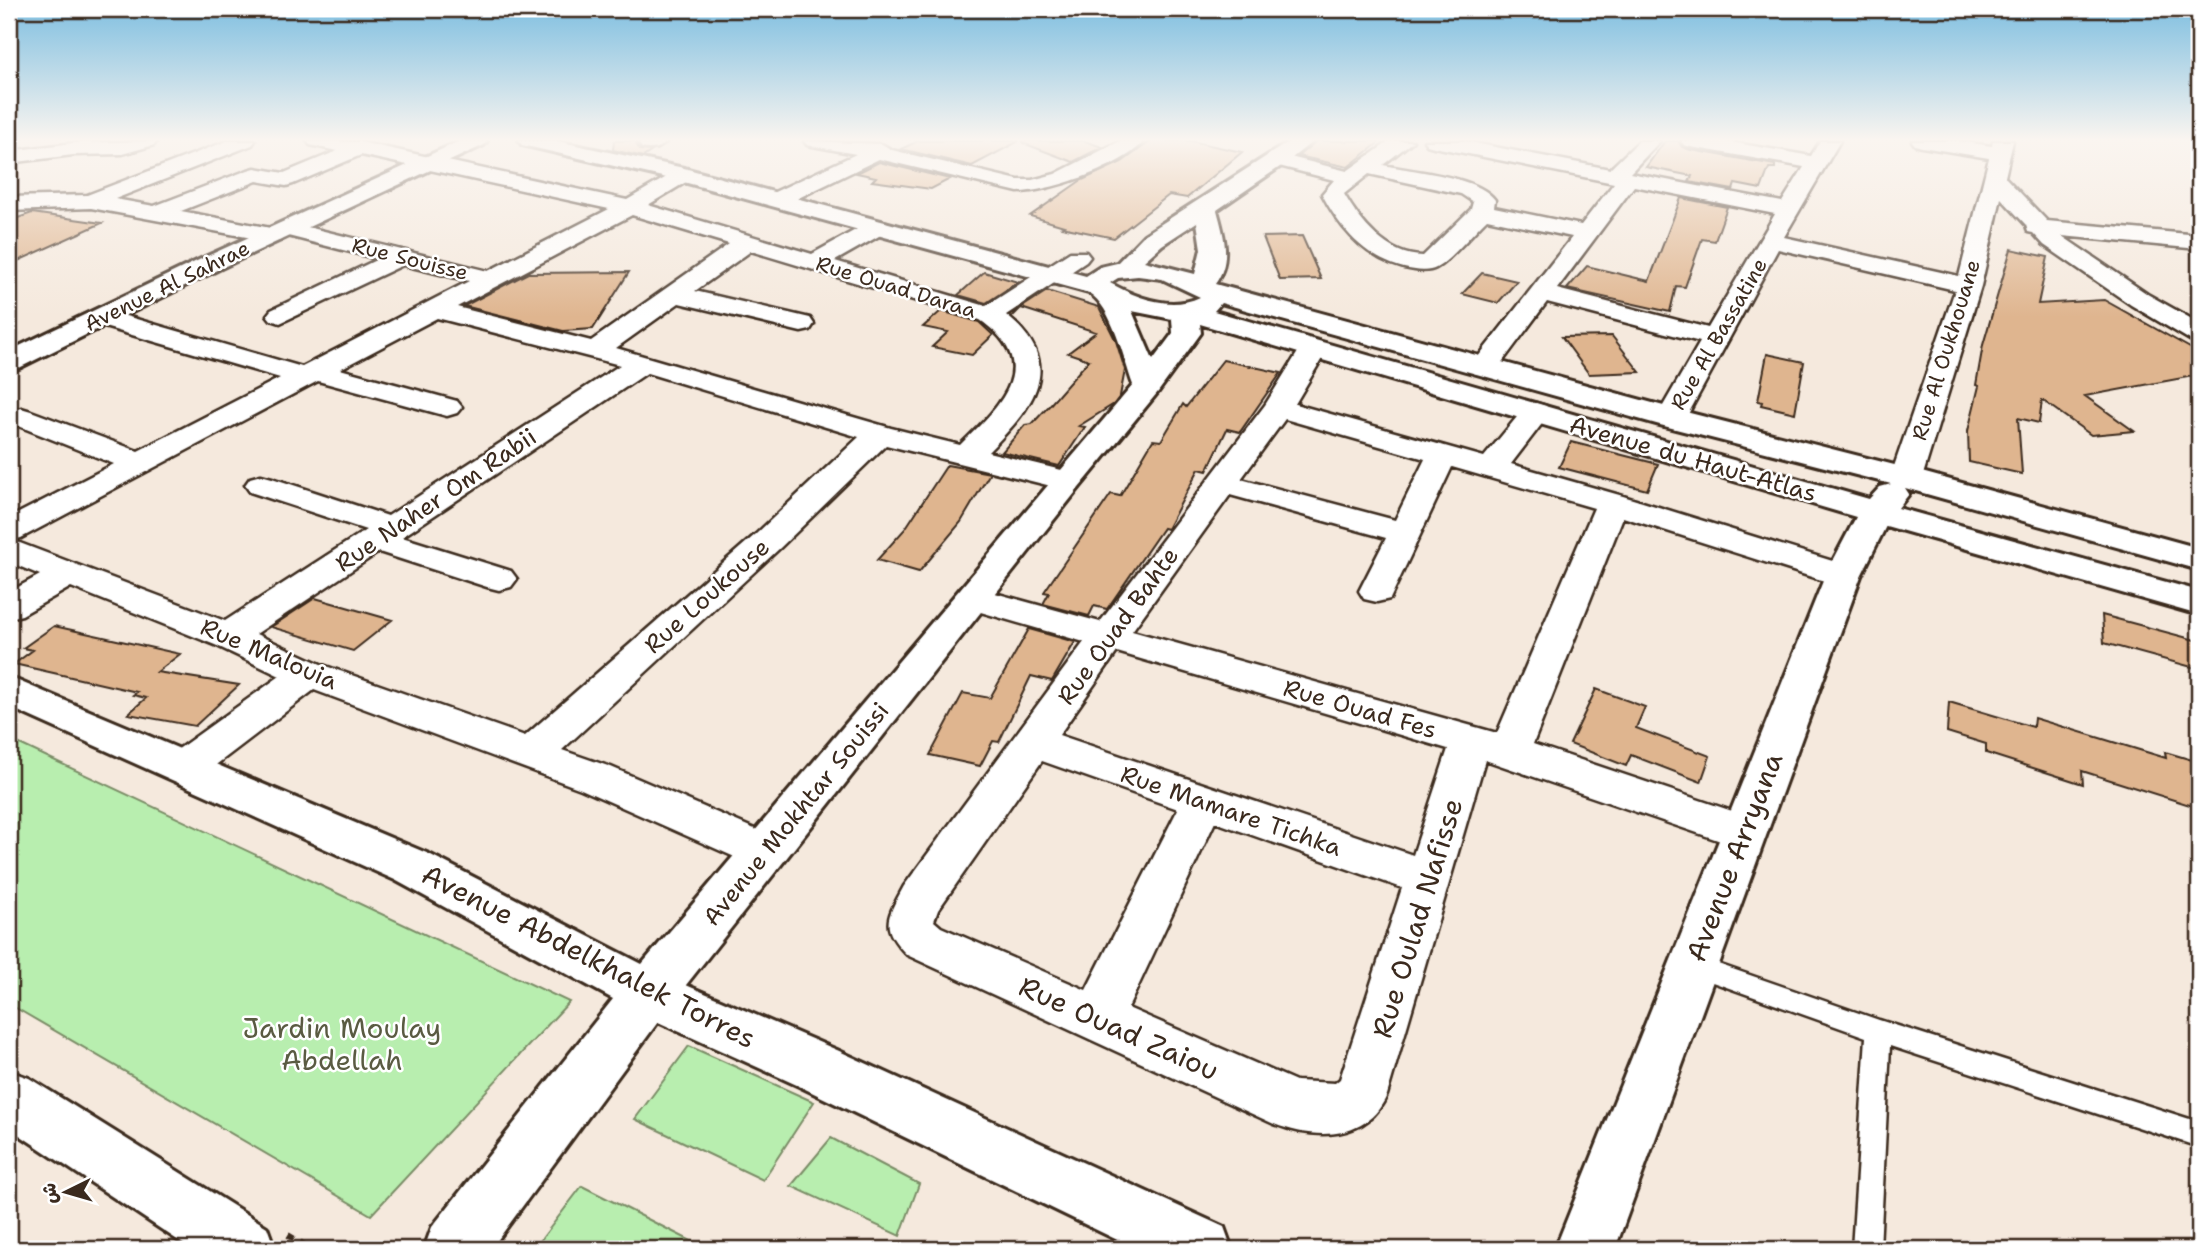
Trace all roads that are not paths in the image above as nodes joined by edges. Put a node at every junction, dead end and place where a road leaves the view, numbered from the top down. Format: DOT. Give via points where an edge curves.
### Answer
graph roads {
  1 [pos="94,200"];
  2 [pos="190,200"];
  3 [pos="349,200"];
  4 [pos="595,200"];
  5 [pos="634,200"];
  6 [pos="776,200"];
  7 [pos="1218,200"];
  8 [pos="1337,200"];
  9 [pos="1484,200"];
  10 [pos="1607,200"];
  11 [pos="1735,200"];
  12 [pos="1794,200"];
  13 [pos="1990,200"];
  14 [pos="2014,200"];
  15 [pos="91,201"];
  16 [pos="9,204"];
  17 [pos="630,207"];
  18 [pos="1205,208"];
  19 [pos="1788,210"];
  20 [pos="159,212"];
  21 [pos="1482,212"];
  22 [pos="1984,222"];
  23 [pos="878,227"];
  24 [pos="2038,227"];
  25 [pos="280,232"];
  26 [pos="1585,233"];
  27 [pos="1772,241"];
  28 [pos="748,242"];
  29 [pos="2199,242"];
  30 [pos="400,257"];
  31 [pos="1078,257"];
  32 [pos="815,262"];
  33 [pos="1051,262"];
  34 [pos="1123,268"];
  35 [pos="493,280"];
  36 [pos="1969,286"];
  37 [pos="1104,291"];
  38 [pos="1539,292"];
  39 [pos="675,294"];
  40 [pos="1196,300"];
  41 [pos="436,310"];
  42 [pos="280,315"];
  43 [pos="989,315"];
  44 [pos="103,318"];
  45 [pos="802,324"];
  46 [pos="2199,334"];
  47 [pos="1716,338"];
  48 [pos="596,350"];
  49 [pos="1313,350"];
  50 [pos="9,362"];
  51 [pos="643,363"];
  52 [pos="1483,367"];
  53 [pos="311,374"];
  54 [pos="1148,386"];
  55 [pos="447,407"];
  56 [pos="1278,408"];
  57 [pos="1536,412"];
  58 [pos="21,417"];
  59 [pos="1671,418"];
  60 [pos="880,434"];
  61 [pos="1443,454"];
  62 [pos="967,456"];
  63 [pos="140,463"];
  64 [pos="1492,468"];
  65 [pos="1906,478"];
  66 [pos="1067,481"];
  67 [pos="1224,484"];
  68 [pos="261,485"];
  69 [pos="1612,503"];
  70 [pos="1876,512"];
  71 [pos="9,531"];
  72 [pos="1403,532"];
  73 [pos="385,534"];
  74 [pos="9,550"];
  75 [pos="2199,559"];
  76 [pos="69,573"];
  77 [pos="1843,576"];
  78 [pos="499,579"];
  79 [pos="1377,591"];
  80 [pos="973,598"];
  81 [pos="2199,603"];
  82 [pos="9,607"];
  83 [pos="229,636"];
  84 [pos="1108,637"];
  85 [pos="309,674"];
  86 [pos="9,691"];
  87 [pos="1033,742"];
  88 [pos="1490,746"];
  89 [pos="530,755"];
  90 [pos="185,766"];
  91 [pos="1203,802"];
  92 [pos="1744,832"];
  93 [pos="765,852"];
  94 [pos="1430,879"];
  95 [pos="920,900"];
  96 [pos="1693,965"];
  97 [pos="649,993"];
  98 [pos="1097,1019"];
  99 [pos="1879,1031"];
  100 [pos="1362,1095"];
  101 [pos="9,1097"];
  102 [pos="2199,1135"];
  103 [pos="245,1249"];
  104 [pos="454,1249"];
  105 [pos="1202,1249"];
  106 [pos="1585,1249"];
  107 [pos="1866,1249"];
  1 -- 15 [label="street"];
  2 -- 20 [label="street"];
  3 -- 25 [label="street, Avenue Al Sahrae"];
  4 -- 17 [label="street, Rue Ouad Daraa"];
  5 -- 17 [label="street"];
  6 -- 23 [label="street"];
  7 -- 18 [label="street"];
  8 -- 21 [label="street" via="1370,242 1401,260 1429,263"];
  9 -- 21 [label="street"];
  10 -- 26 [label="street"];
  11 -- 19 [label="street"];
  12 -- 19 [label="street, Rue Al Bassatine"];
  13 -- 22 [label="street, Rue Al Oukhouane"];
  14 -- 24 [label="street"];
  15 -- 16 [label="street"];
  15 -- 20 [label="street, Rue Souisse"];
  17 -- 28 [label="street, Rue Ouad Daraa"];
  17 -- 35 [label="street"];
  18 -- 34 [label="street" via="1157,234"];
  18 -- 40 [label="street, Avenue Mokhtar Souissi" via="1214,261"];
  19 -- 27 [label="street, Rue Al Bassatine"];
  20 -- 25 [label="street, Rue Souisse"];
  21 -- 26 [label="street"];
  22 -- 24 [label="street"];
  22 -- 36 [label="street, Rue Al Oukhouane"];
  23 -- 32 [label="street"];
  23 -- 33 [label="street"];
  24 -- 29 [label="street"];
  24 -- 46 [label="street" via="2124,290"];
  25 -- 30 [label="street, Rue Souisse"];
  25 -- 44 [label="street, Avenue Al Sahrae"];
  26 -- 38 [label="street"];
  27 -- 36 [label="street"];
  27 -- 47 [label="street, Rue Al Bassatine"];
  28 -- 32 [label="street, Rue Ouad Daraa"];
  28 -- 39 [label="street"];
  30 -- 35 [label="street, Rue Souisse"];
  30 -- 42 [label="street"];
  31 -- 33 [label="street"];
  31 -- 34 [label="street"];
  32 -- 43 [label="street, Rue Ouad Daraa"];
  33 -- 37 [label="street"];
  33 -- 43 [label="street"];
  34 -- 37 [label="street" via="1097,279"];
  34 -- 40 [label="street" via="1167,274"];
  35 -- 41 [label="street"];
  36 -- 65 [label="street, Rue Al Oukhouane"];
  37 -- 40 [label="street" via="1152,308"];
  37 -- 54 [label="street" via="1126,326"];
  38 -- 47 [label="street"];
  38 -- 52 [label="street"];
  39 -- 45 [label="street"];
  39 -- 48 [label="street"];
  40 -- 49 [label="street, Avenue du Haut-Atlas"];
  40 -- 52 [label="street, Avenue du Haut-Atlas"];
  40 -- 54 [label="street, Avenue Mokhtar Souissi" via="1187,333"];
  41 -- 48 [label="street"];
  41 -- 53 [label="street"];
  43 -- 62 [label="street, Rue Ouad Daraa" via="1013,336 1030,368 1015,406"];
  44 -- 50 [label="street, Avenue Al Sahrae"];
  44 -- 53 [label="street"];
  47 -- 59 [label="street, Rue Al Bassatine"];
  48 -- 51 [label="street"];
  49 -- 56 [label="street, Rue Ouad Bahte"];
  49 -- 57 [label="street, Avenue du Haut-Atlas"];
  51 -- 60 [label="street"];
  51 -- 73 [label="street, Rue Naher Om Rabii"];
  52 -- 59 [label="street, Avenue du Haut-Atlas"];
  53 -- 55 [label="street"];
  53 -- 63 [label="street"];
  54 -- 66 [label="street, Avenue Mokhtar Souissi"];
  56 -- 61 [label="street"];
  56 -- 67 [label="street, Rue Ouad Bahte"];
  57 -- 64 [label="street"];
  57 -- 70 [label="street, Avenue du Haut-Atlas"];
  58 -- 63 [label="street"];
  59 -- 65 [label="street, Avenue du Haut-Atlas"];
  60 -- 62 [label="street"];
  60 -- 89 [label="street, Rue Loukouse"];
  61 -- 64 [label="street"];
  61 -- 72 [label="street"];
  62 -- 66 [label="street"];
  63 -- 71 [label="street"];
  64 -- 69 [label="street"];
  65 -- 70 [label="street, Avenue Arryana"];
  65 -- 75 [label="street, Avenue du Haut-Atlas"];
  66 -- 80 [label="street, Avenue Mokhtar Souissi"];
  67 -- 72 [label="street"];
  67 -- 84 [label="street, Rue Ouad Bahte"];
  68 -- 73 [label="street"];
  69 -- 77 [label="street"];
  69 -- 88 [label="street, Rue Oulad Nafisse"];
  70 -- 77 [label="street, Avenue Arryana"];
  70 -- 81 [label="street, Avenue du Haut-Atlas"];
  72 -- 79 [label="street"];
  73 -- 78 [label="street"];
  73 -- 83 [label="street, Rue Naher Om Rabii"];
  74 -- 76 [label="street, Rue Malouia"];
  76 -- 82 [label="street"];
  76 -- 83 [label="street, Rue Malouia"];
  77 -- 92 [label="street, Avenue Arryana"];
  80 -- 84 [label="street, Rue Ouad Fes"];
  80 -- 93 [label="street, Avenue Mokhtar Souissi"];
  83 -- 85 [label="street, Rue Malouia"];
  84 -- 87 [label="street, Rue Ouad Bahte"];
  84 -- 88 [label="street, Rue Ouad Fes"];
  85 -- 89 [label="street, Rue Malouia"];
  85 -- 90 [label="street"];
  86 -- 90 [label="street, Avenue Abdelkhalek Torres"];
  87 -- 91 [label="street, Rue Mamare Tichka"];
  87 -- 95 [label="street, Rue Ouad Bahte"];
  88 -- 92 [label="street, Rue Ouad Fes"];
  88 -- 94 [label="street, Rue Oulad Nafisse"];
  89 -- 93 [label="street, Rue Malouia" via="596,778"];
  90 -- 97 [label="street, Avenue Abdelkhalek Torres" via="412,867"];
  91 -- 94 [label="street, Rue Mamare Tichka"];
  91 -- 98 [label="street"];
  92 -- 96 [label="street, Avenue Arryana"];
  93 -- 97 [label="street, Avenue Mokhtar Souissi"];
  94 -- 100 [label="street, Rue Oulad Nafisse"];
  95 -- 98 [label="street, Rue Ouad Zaiou" via="911,928 924,941"];
  96 -- 99 [label="lane"];
  96 -- 106 [label="street, Avenue Arryana"];
  97 -- 104 [label="street, Avenue Mokhtar Souissi"];
  97 -- 105 [label="street, Avenue Abdelkhalek Torres"];
  98 -- 100 [label="street, Rue Ouad Zaiou" via="1293,1106 1313,1111 1337,1109"];
  99 -- 102 [label="lane"];
  99 -- 107 [label="lane"];
  101 -- 103 [label="street"];
}
